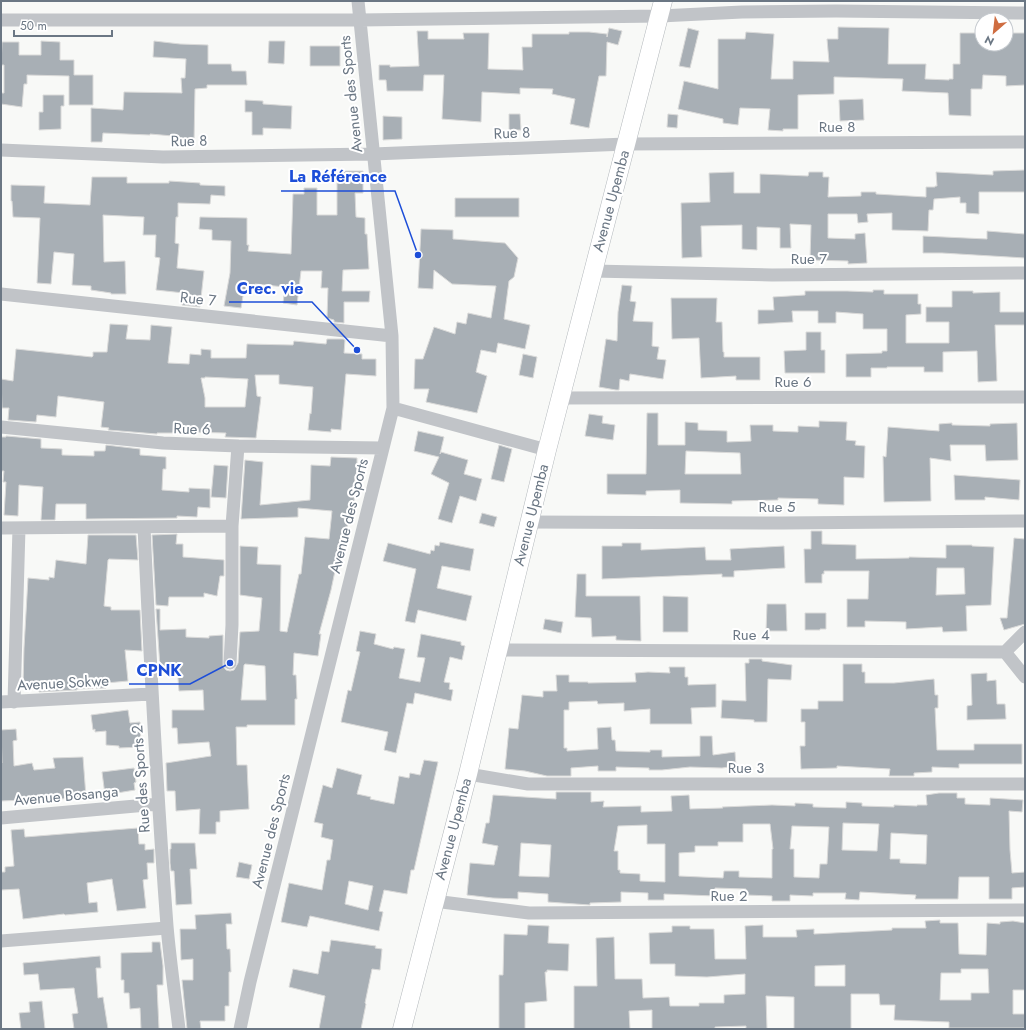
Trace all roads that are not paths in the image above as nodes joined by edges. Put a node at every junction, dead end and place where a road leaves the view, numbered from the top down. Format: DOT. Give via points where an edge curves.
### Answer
graph roads {
  1 [pos="358,1"];
  2 [pos="662,8"];
  3 [pos="1025,13"];
  4 [pos="1,20"];
  5 [pos="360,20"];
  6 [pos="1025,142"];
  7 [pos="626,144"];
  8 [pos="1,150"];
  9 [pos="373,154"];
  10 [pos="593,271"];
  11 [pos="1025,273"];
  12 [pos="1,294"];
  13 [pos="392,336"];
  14 [pos="1025,397"];
  15 [pos="560,398"];
  16 [pos="393,408"];
  17 [pos="1,427"];
  18 [pos="238,446"];
  19 [pos="382,448"];
  20 [pos="547,450"];
  21 [pos="1025,521"];
  22 [pos="530,522"];
  23 [pos="232,526"];
  24 [pos="144,527"];
  25 [pos="1,528"];
  26 [pos="18,528"];
  27 [pos="1025,632"];
  28 [pos="497,650"];
  29 [pos="1005,652"];
  30 [pos="230,663"];
  31 [pos="1025,677"];
  32 [pos="151,694"];
  33 [pos="1,702"];
  34 [pos="14,702"];
  35 [pos="468,774"];
  36 [pos="1025,784"];
  37 [pos="158,804"];
  38 [pos="1,818"];
  39 [pos="434,901"];
  40 [pos="1025,910"];
  41 [pos="167,928"];
  42 [pos="1,941"];
  43 [pos="179,1029"];
  44 [pos="240,1029"];
  45 [pos="402,1029"];
  1 -- 5 [label="street, Avenue des Sports"];
  2 -- 3 [label="street" via="742,12"];
  2 -- 5 [label="street"];
  2 -- 7 [label="street, Avenue Upemba"];
  4 -- 5 [label="street"];
  5 -- 9 [label="street, Avenue des Sports"];
  6 -- 7 [label="street, Rue 8"];
  7 -- 9 [label="street, Rue 8"];
  7 -- 10 [label="street, Avenue Upemba"];
  8 -- 9 [label="street, Rue 8" via="163,157"];
  9 -- 13 [label="street, Avenue des Sports"];
  10 -- 11 [label="street, Rue 7" via="772,275"];
  10 -- 15 [label="street, Avenue Upemba"];
  12 -- 13 [label="street, Rue 7"];
  13 -- 16 [label="street, Avenue des Sports"];
  14 -- 15 [label="street, Rue 6"];
  15 -- 20 [label="street, Avenue Upemba"];
  16 -- 19 [label="street, Avenue des Sports"];
  16 -- 20 [label="street"];
  17 -- 18 [label="street, Rue 6" via="163,443"];
  18 -- 19 [label="street, Rue 6"];
  18 -- 23 [label="street"];
  19 -- 44 [label="street, Avenue des Sports"];
  20 -- 22 [label="street, Avenue Upemba"];
  21 -- 22 [label="street, Rue 5"];
  22 -- 28 [label="street, Avenue Upemba"];
  23 -- 24 [label="street"];
  23 -- 30 [label="street"];
  24 -- 26 [label="street"];
  24 -- 32 [label="street, Rue des Sports 2"];
  25 -- 26 [label="street"];
  26 -- 34 [label="street"];
  27 -- 29 [label="street"];
  28 -- 29 [label="street, Rue 4"];
  28 -- 35 [label="street, Avenue Upemba"];
  29 -- 31 [label="street"];
  32 -- 34 [label="street, Avenue Sokwe"];
  32 -- 37 [label="street, Rue des Sports 2"];
  33 -- 34 [label="street, Avenue Sokwe"];
  35 -- 36 [label="street, Rue 3" via="528,784"];
  35 -- 39 [label="street, Avenue Upemba"];
  37 -- 38 [label="street, Avenue Bosanga"];
  37 -- 41 [label="street, Rue des Sports 2"];
  39 -- 40 [label="street, Rue 2" via="529,913"];
  39 -- 45 [label="street, Avenue Upemba"];
  41 -- 42 [label="street"];
  41 -- 43 [label="street, Rue des Sports 2"];
}
